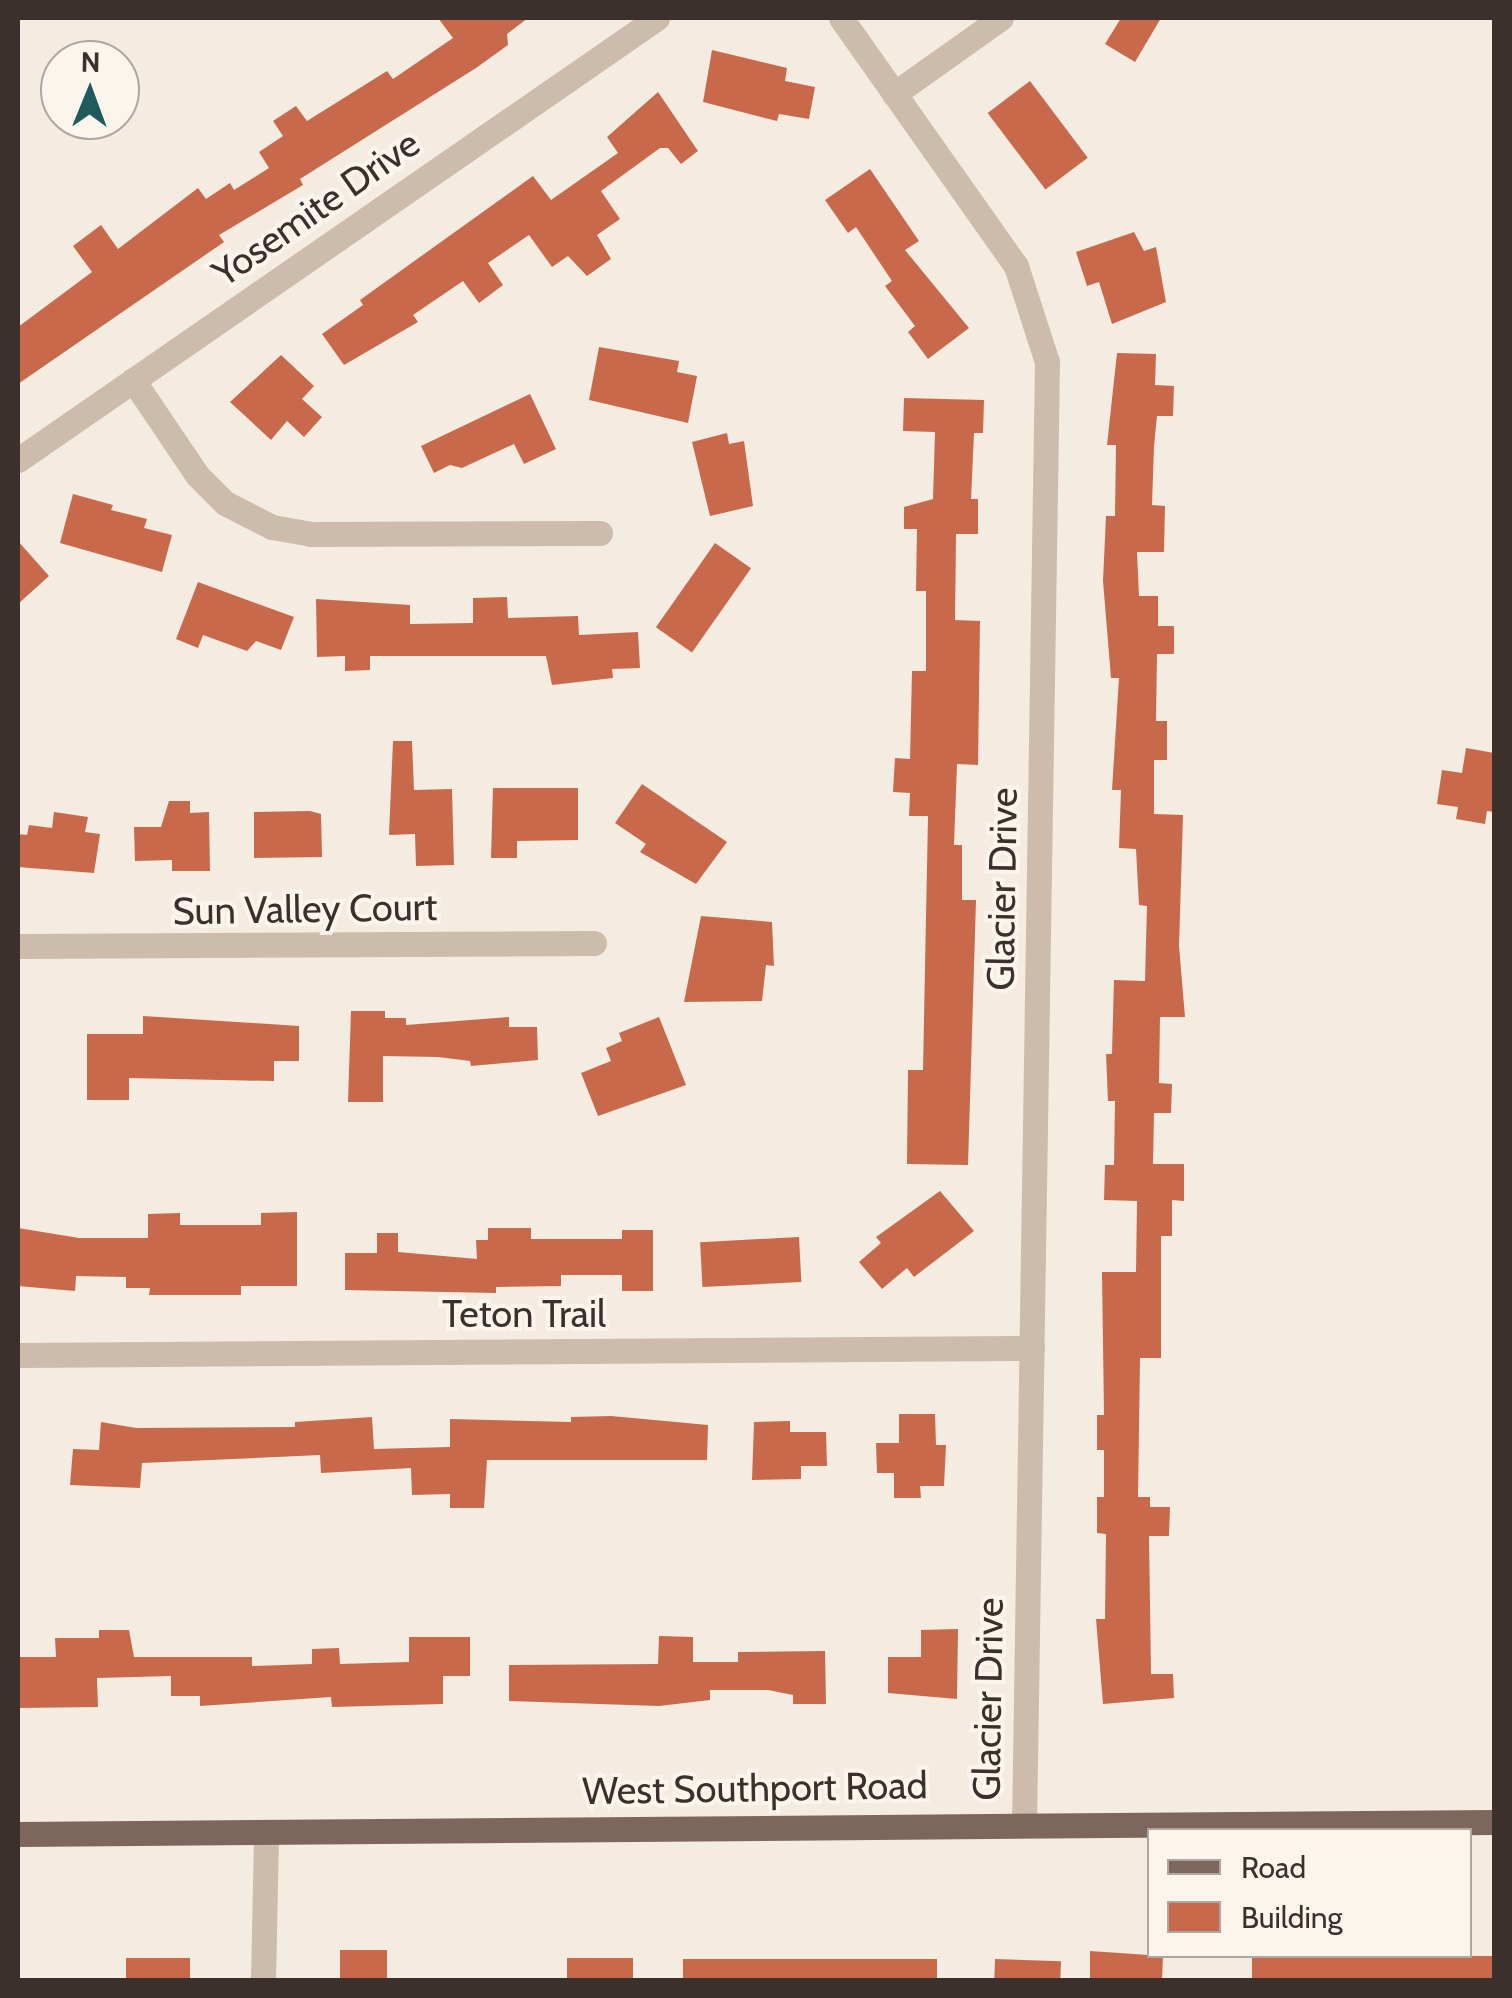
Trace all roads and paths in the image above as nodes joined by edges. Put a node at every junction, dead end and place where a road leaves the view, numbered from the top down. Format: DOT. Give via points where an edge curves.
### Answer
graph roads {
  1 [pos="657,18"];
  2 [pos="842,18"];
  3 [pos="1001,18"];
  4 [pos="894,94"];
  5 [pos="133,380"];
  6 [pos="18,460"];
  7 [pos="600,533"];
  8 [pos="594,943"];
  9 [pos="18,946"];
  10 [pos="1032,1348"];
  11 [pos="18,1355"];
  12 [pos="1024,1822"];
  13 [pos="1494,1822"];
  14 [pos="266,1833"];
  15 [pos="18,1834"];
  16 [pos="264,1980"];
  1 -- 5 [label="street, Yosemite Drive"];
  2 -- 4 [label="street, Glacier Drive"];
  3 -- 4 [label="street"];
  4 -- 10 [label="street, Glacier Drive" via="1016,266 1046,362"];
  5 -- 6 [label="street, Yosemite Drive"];
  5 -- 7 [label="street" via="197,475 225,503 272,526 310,534"];
  8 -- 9 [label="street, Sun Valley Court"];
  10 -- 11 [label="street, Teton Trail"];
  10 -- 12 [label="street, Glacier Drive"];
  12 -- 13 [label="main road, West Southport Road"];
  12 -- 14 [label="main road, West Southport Road"];
  14 -- 15 [label="main road, West Southport Road"];
  14 -- 16 [label="street"];
}
